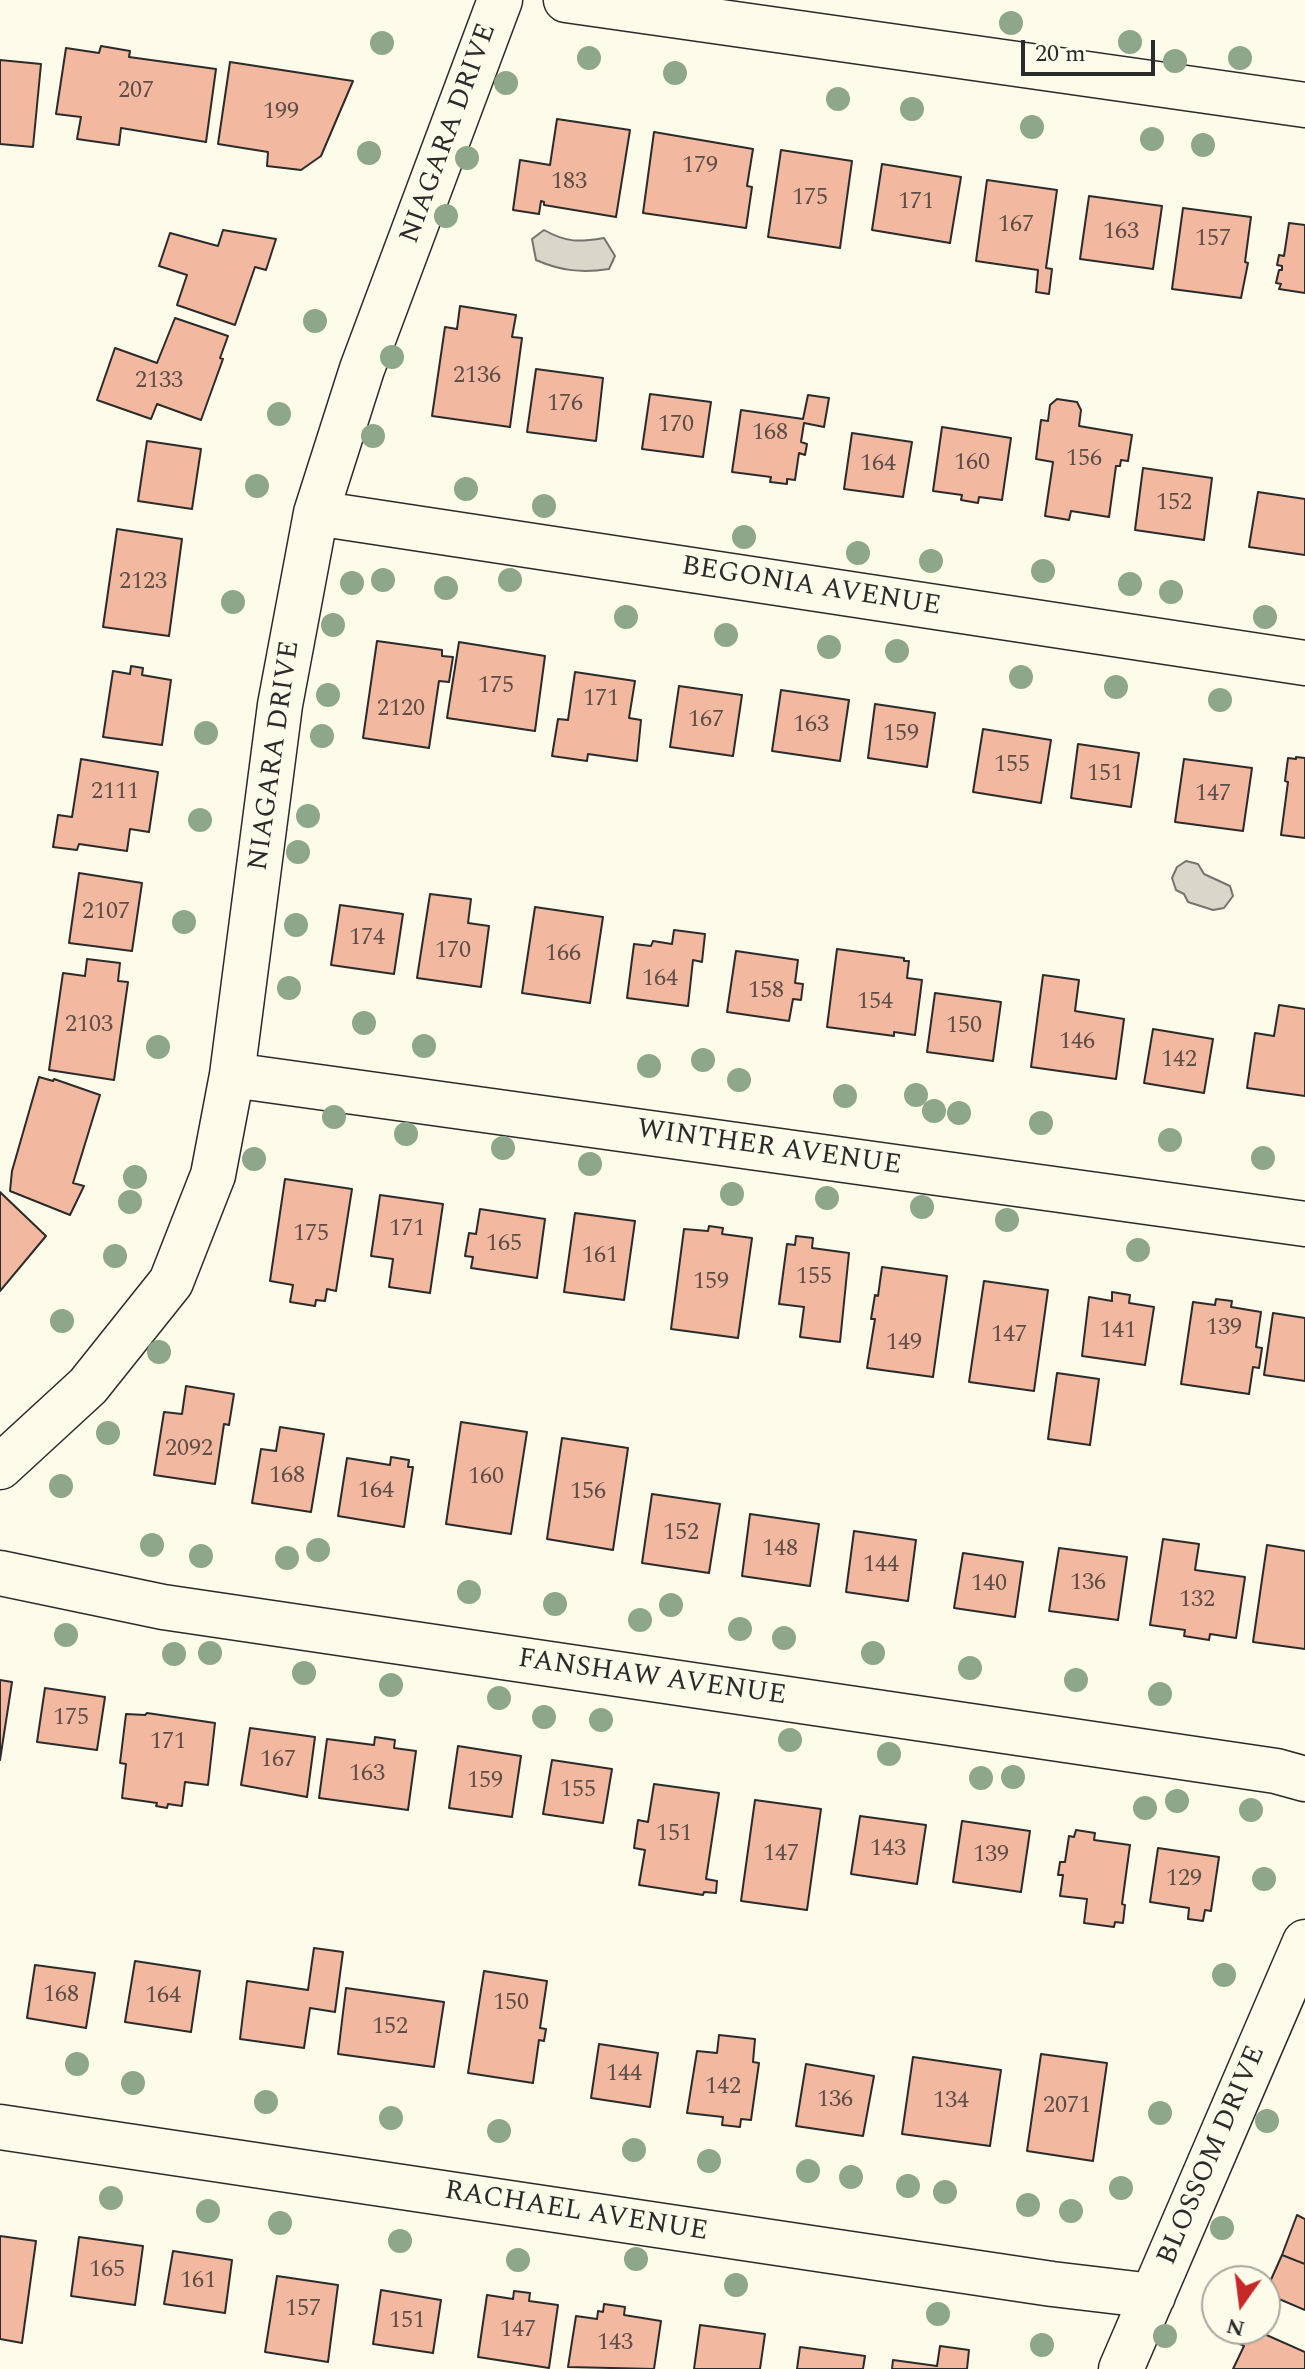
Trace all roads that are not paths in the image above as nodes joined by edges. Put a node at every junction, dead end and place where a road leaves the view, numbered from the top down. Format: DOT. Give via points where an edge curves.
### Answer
graph roads {
  1 [pos="500,0"];
  2 [pos="566,0"];
  3 [pos="1305,105"];
  4 [pos="316,513"];
  5 [pos="1305,663"];
  6 [pos="232,1075"];
  7 [pos="1305,1224"];
  8 [pos="0,1467"];
  9 [pos="0,1573"];
  10 [pos="1305,1779"];
  11 [pos="1305,1942"];
  12 [pos="0,2127"];
  13 [pos="1153,2296"];
  14 [pos="1121,2369"];
  1 -- 4 [label="street, NIAGARA DRIVE" via="362,369"];
  2 -- 3 [label="street"];
  4 -- 5 [label="street, BEGONIA AVENUE"];
  4 -- 6 [label="street, NIAGARA DRIVE" via="280,705"];
  6 -- 7 [label="street, WINTHER AVENUE"];
  6 -- 8 [label="street, NIAGARA DRIVE" via="213,1175 171,1282 88,1386"];
  9 -- 10 [label="street, FANSHAW AVENUE" via="163,1607"];
  11 -- 13 [label="street, BLOSSOM DRIVE"];
  12 -- 13 [label="street, RACHAEL AVENUE"];
  13 -- 14 [label="street, BLOSSOM DRIVE"];
}
